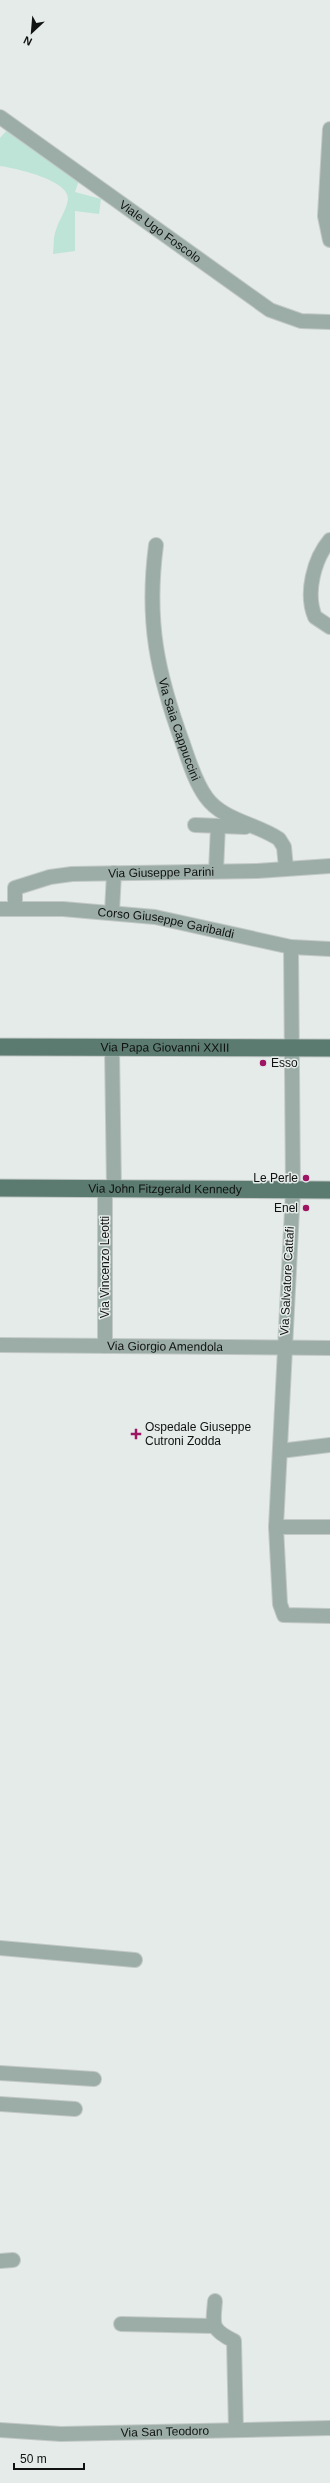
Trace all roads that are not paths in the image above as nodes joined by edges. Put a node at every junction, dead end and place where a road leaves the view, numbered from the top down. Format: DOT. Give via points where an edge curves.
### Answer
graph roads {
  1 [pos="0,117"];
  2 [pos="330,129"];
  3 [pos="330,240"];
  4 [pos="330,322"];
  5 [pos="330,540"];
  6 [pos="156,545"];
  7 [pos="330,627"];
  8 [pos="195,825"];
  9 [pos="218,826"];
  10 [pos="245,827"];
  11 [pos="330,866"];
  12 [pos="286,868"];
  13 [pos="216,871"];
  14 [pos="114,873"];
  15 [pos="15,908"];
  16 [pos="0,909"];
  17 [pos="112,912"];
  18 [pos="291,947"];
  19 [pos="330,949"];
  20 [pos="0,1047"];
  21 [pos="112,1048"];
  22 [pos="291,1048"];
  23 [pos="330,1048"];
  24 [pos="0,1188"];
  25 [pos="110,1189"];
  26 [pos="293,1190"];
  27 [pos="330,1190"];
  28 [pos="0,1345"];
  29 [pos="105,1346"];
  30 [pos="283,1347"];
  31 [pos="330,1348"];
  32 [pos="330,1445"];
  33 [pos="280,1450"];
  34 [pos="276,1527"];
  35 [pos="330,1527"];
  36 [pos="330,1616"];
  37 [pos="0,1948"];
  38 [pos="135,1960"];
  39 [pos="0,2073"];
  40 [pos="94,2079"];
  41 [pos="0,2104"];
  42 [pos="75,2109"];
  43 [pos="214,2301"];
  44 [pos="122,2324"];
  45 [pos="213,2326"];
  46 [pos="330,2428"];
  47 [pos="0,2430"];
  48 [pos="236,2430"];
  1 -- 4 [label="street, Viale Ugo Foscolo" via="270,310 302,321"];
  2 -- 3 [label="street" via="325,216"];
  5 -- 7 [label="street" via="316,566 311,601 315,617"];
  6 -- 12 [label="street, Via Saia Cappuccini" via="151,613 154,646 170,707 191,766 206,797 218,808 279,839 284,847"];
  8 -- 9 [label="street"];
  9 -- 10 [label="street"];
  9 -- 13 [label="street"];
  11 -- 12 [label="street, Via Giuseppe Parini"];
  12 -- 13 [label="street, Via Giuseppe Parini"];
  13 -- 14 [label="street, Via Giuseppe Parini"];
  14 -- 15 [label="street, Via Giuseppe Parini" via="57,876 15,888"];
  14 -- 17 [label="street"];
  15 -- 16 [label="street, Corso Giuseppe Garibaldi"];
  15 -- 17 [label="street, Corso Giuseppe Garibaldi"];
  17 -- 18 [label="street, Corso Giuseppe Garibaldi" via="176,920"];
  18 -- 19 [label="street, Corso Giuseppe Garibaldi"];
  18 -- 22 [label="street, Via Salvatore Cattafi"];
  20 -- 21 [label="main road, Via Papa Giovanni XXIII"];
  21 -- 22 [label="main road, Via Papa Giovanni XXIII"];
  21 -- 25 [label="street, Via Vincenzo Leotti"];
  22 -- 23 [label="main road, Via Papa Giovanni XXIII"];
  22 -- 26 [label="street, Via Salvatore Cattafi"];
  24 -- 25 [label="main road, Via John Fitzgerald Kennedy"];
  25 -- 26 [label="main road, Via John Fitzgerald Kennedy"];
  25 -- 29 [label="street, Via Vincenzo Leotti"];
  26 -- 27 [label="main road, Via John Fitzgerald Kennedy"];
  26 -- 30 [label="street, Via Salvatore Cattafi"];
  28 -- 29 [label="street, Via Giorgio Amendola"];
  29 -- 30 [label="street, Via Giorgio Amendola"];
  30 -- 31 [label="street, Via Giorgio Amendola"];
  30 -- 33 [label="street, Via Salvatore Cattafi"];
  32 -- 33 [label="street"];
  33 -- 34 [label="street, Via Salvatore Cattafi"];
  34 -- 35 [label="street"];
  34 -- 36 [label="street, Via Salvatore Cattafi" via="280,1604 284,1615"];
  37 -- 38 [label="street"];
  39 -- 40 [label="street"];
  41 -- 42 [label="street"];
  43 -- 45 [label="street"];
  44 -- 45 [label="street"];
  45 -- 48 [label="street" via="218,2333 234,2340"];
  46 -- 48 [label="street, Via San Teodoro"];
  47 -- 48 [label="street, Via San Teodoro" via="61,2434"];
}
